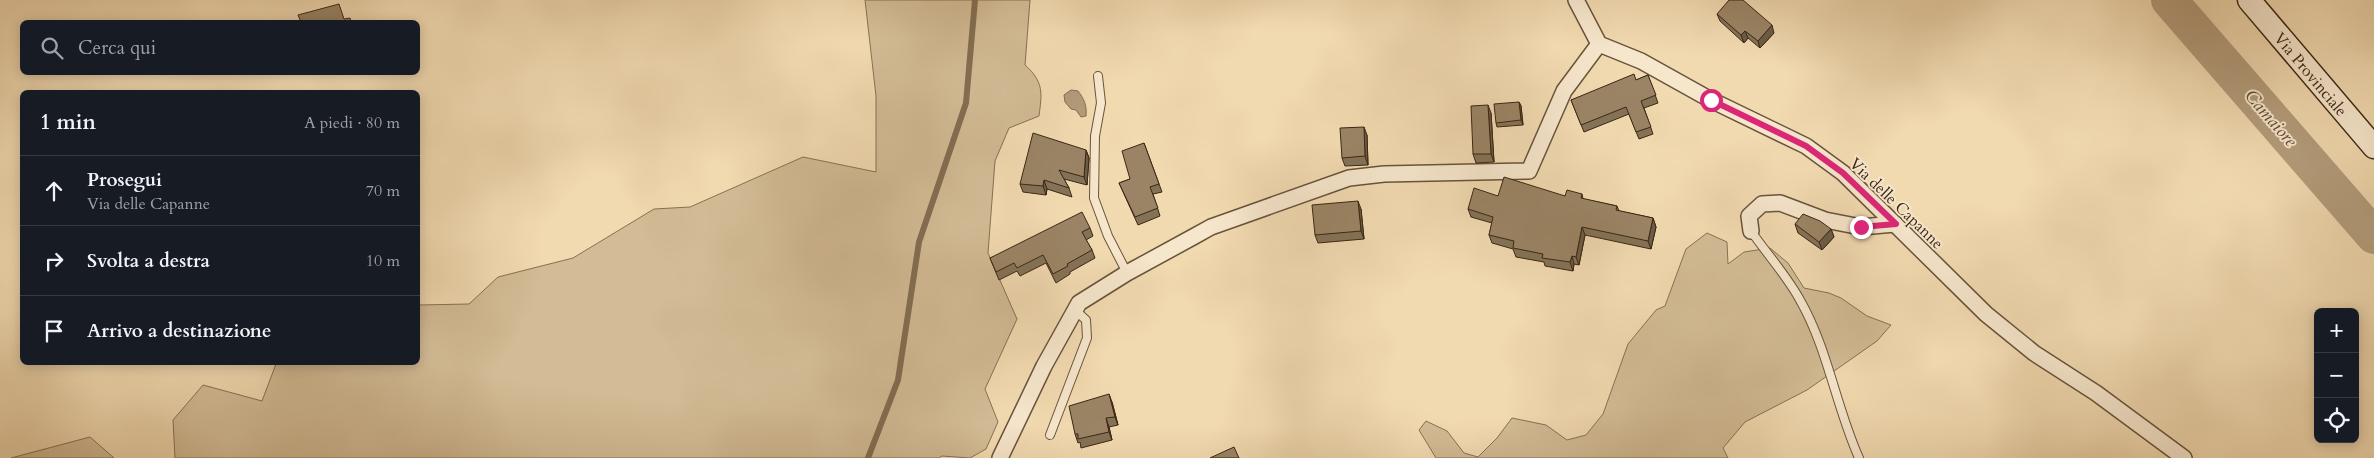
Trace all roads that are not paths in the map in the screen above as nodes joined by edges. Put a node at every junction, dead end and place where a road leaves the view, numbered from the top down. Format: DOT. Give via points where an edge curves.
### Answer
graph roads {
  1 [pos="1576,0"];
  2 [pos="2249,0"];
  3 [pos="1600,44"];
  4 [pos="1098,76"];
  5 [pos="2374,147"];
  6 [pos="1896,224"];
  7 [pos="1751,232"];
  8 [pos="1127,273"];
  9 [pos="1075,310"];
  10 [pos="1050,435"];
  11 [pos="1000,458"];
  12 [pos="1859,458"];
  13 [pos="2184,458"];
  1 -- 3 [label="street"];
  2 -- 5 [label="main road, Via Provinciale"];
  3 -- 6 [label="street, Via delle Capanne" via="1806,146 1843,173"];
  3 -- 8 [label="street" via="1564,91 1529,171 1384,174 1349,178 1211,227"];
  4 -- 8 [label="lane" via="1101,103 1095,136 1094,198"];
  6 -- 7 [label="street" via="1861,227 1825,220 1780,203 1762,204 1749,216"];
  6 -- 13 [label="street, Via delle Capanne" via="1986,314"];
  7 -- 12 [label="lane" via="1800,299 1821,346"];
  8 -- 9 [label="street" via="1079,303"];
  9 -- 10 [label="lane" via="1086,320 1087,338"];
  9 -- 11 [label="street"];
}
